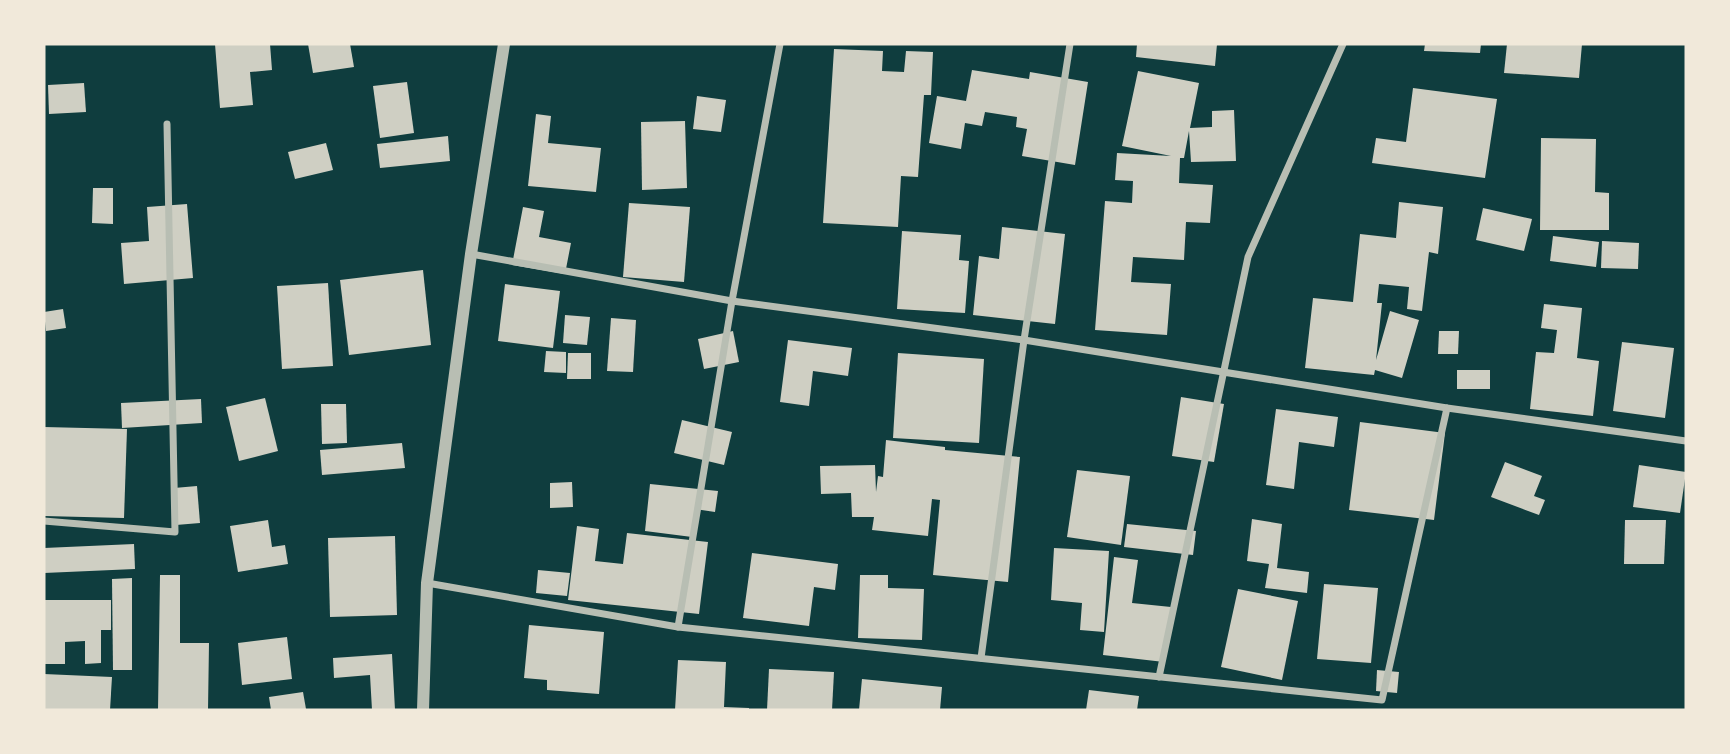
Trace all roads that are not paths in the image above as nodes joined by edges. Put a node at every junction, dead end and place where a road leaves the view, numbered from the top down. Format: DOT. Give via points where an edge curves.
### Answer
graph roads {
  1 [pos="504,44"];
  2 [pos="780,44"];
  3 [pos="1060,44"];
  4 [pos="1070,44"];
  5 [pos="1343,44"];
  6 [pos="167,124"];
  7 [pos="471,254"];
  8 [pos="732,301"];
  9 [pos="1024,340"];
  10 [pos="1224,372"];
  11 [pos="1447,408"];
  12 [pos="1686,440"];
  13 [pos="44,521"];
  14 [pos="427,583"];
  15 [pos="678,627"];
  16 [pos="981,658"];
  17 [pos="1159,677"];
  18 [pos="423,710"];
  1 -- 7 [label="street"];
  2 -- 8 [label="street"];
  3 -- 4 [label="street"];
  4 -- 9 [label="street"];
  5 -- 10 [label="street" via="1248,257"];
  6 -- 13 [label="street" via="175,532"];
  7 -- 8 [label="street"];
  7 -- 14 [label="street"];
  8 -- 9 [label="street"];
  8 -- 15 [label="street"];
  9 -- 10 [label="street"];
  9 -- 16 [label="street"];
  10 -- 11 [label="street"];
  10 -- 17 [label="street"];
  11 -- 12 [label="street"];
  11 -- 17 [label="street" via="1381,700"];
  14 -- 15 [label="street"];
  14 -- 18 [label="street"];
  15 -- 16 [label="street"];
  16 -- 17 [label="street"];
}
